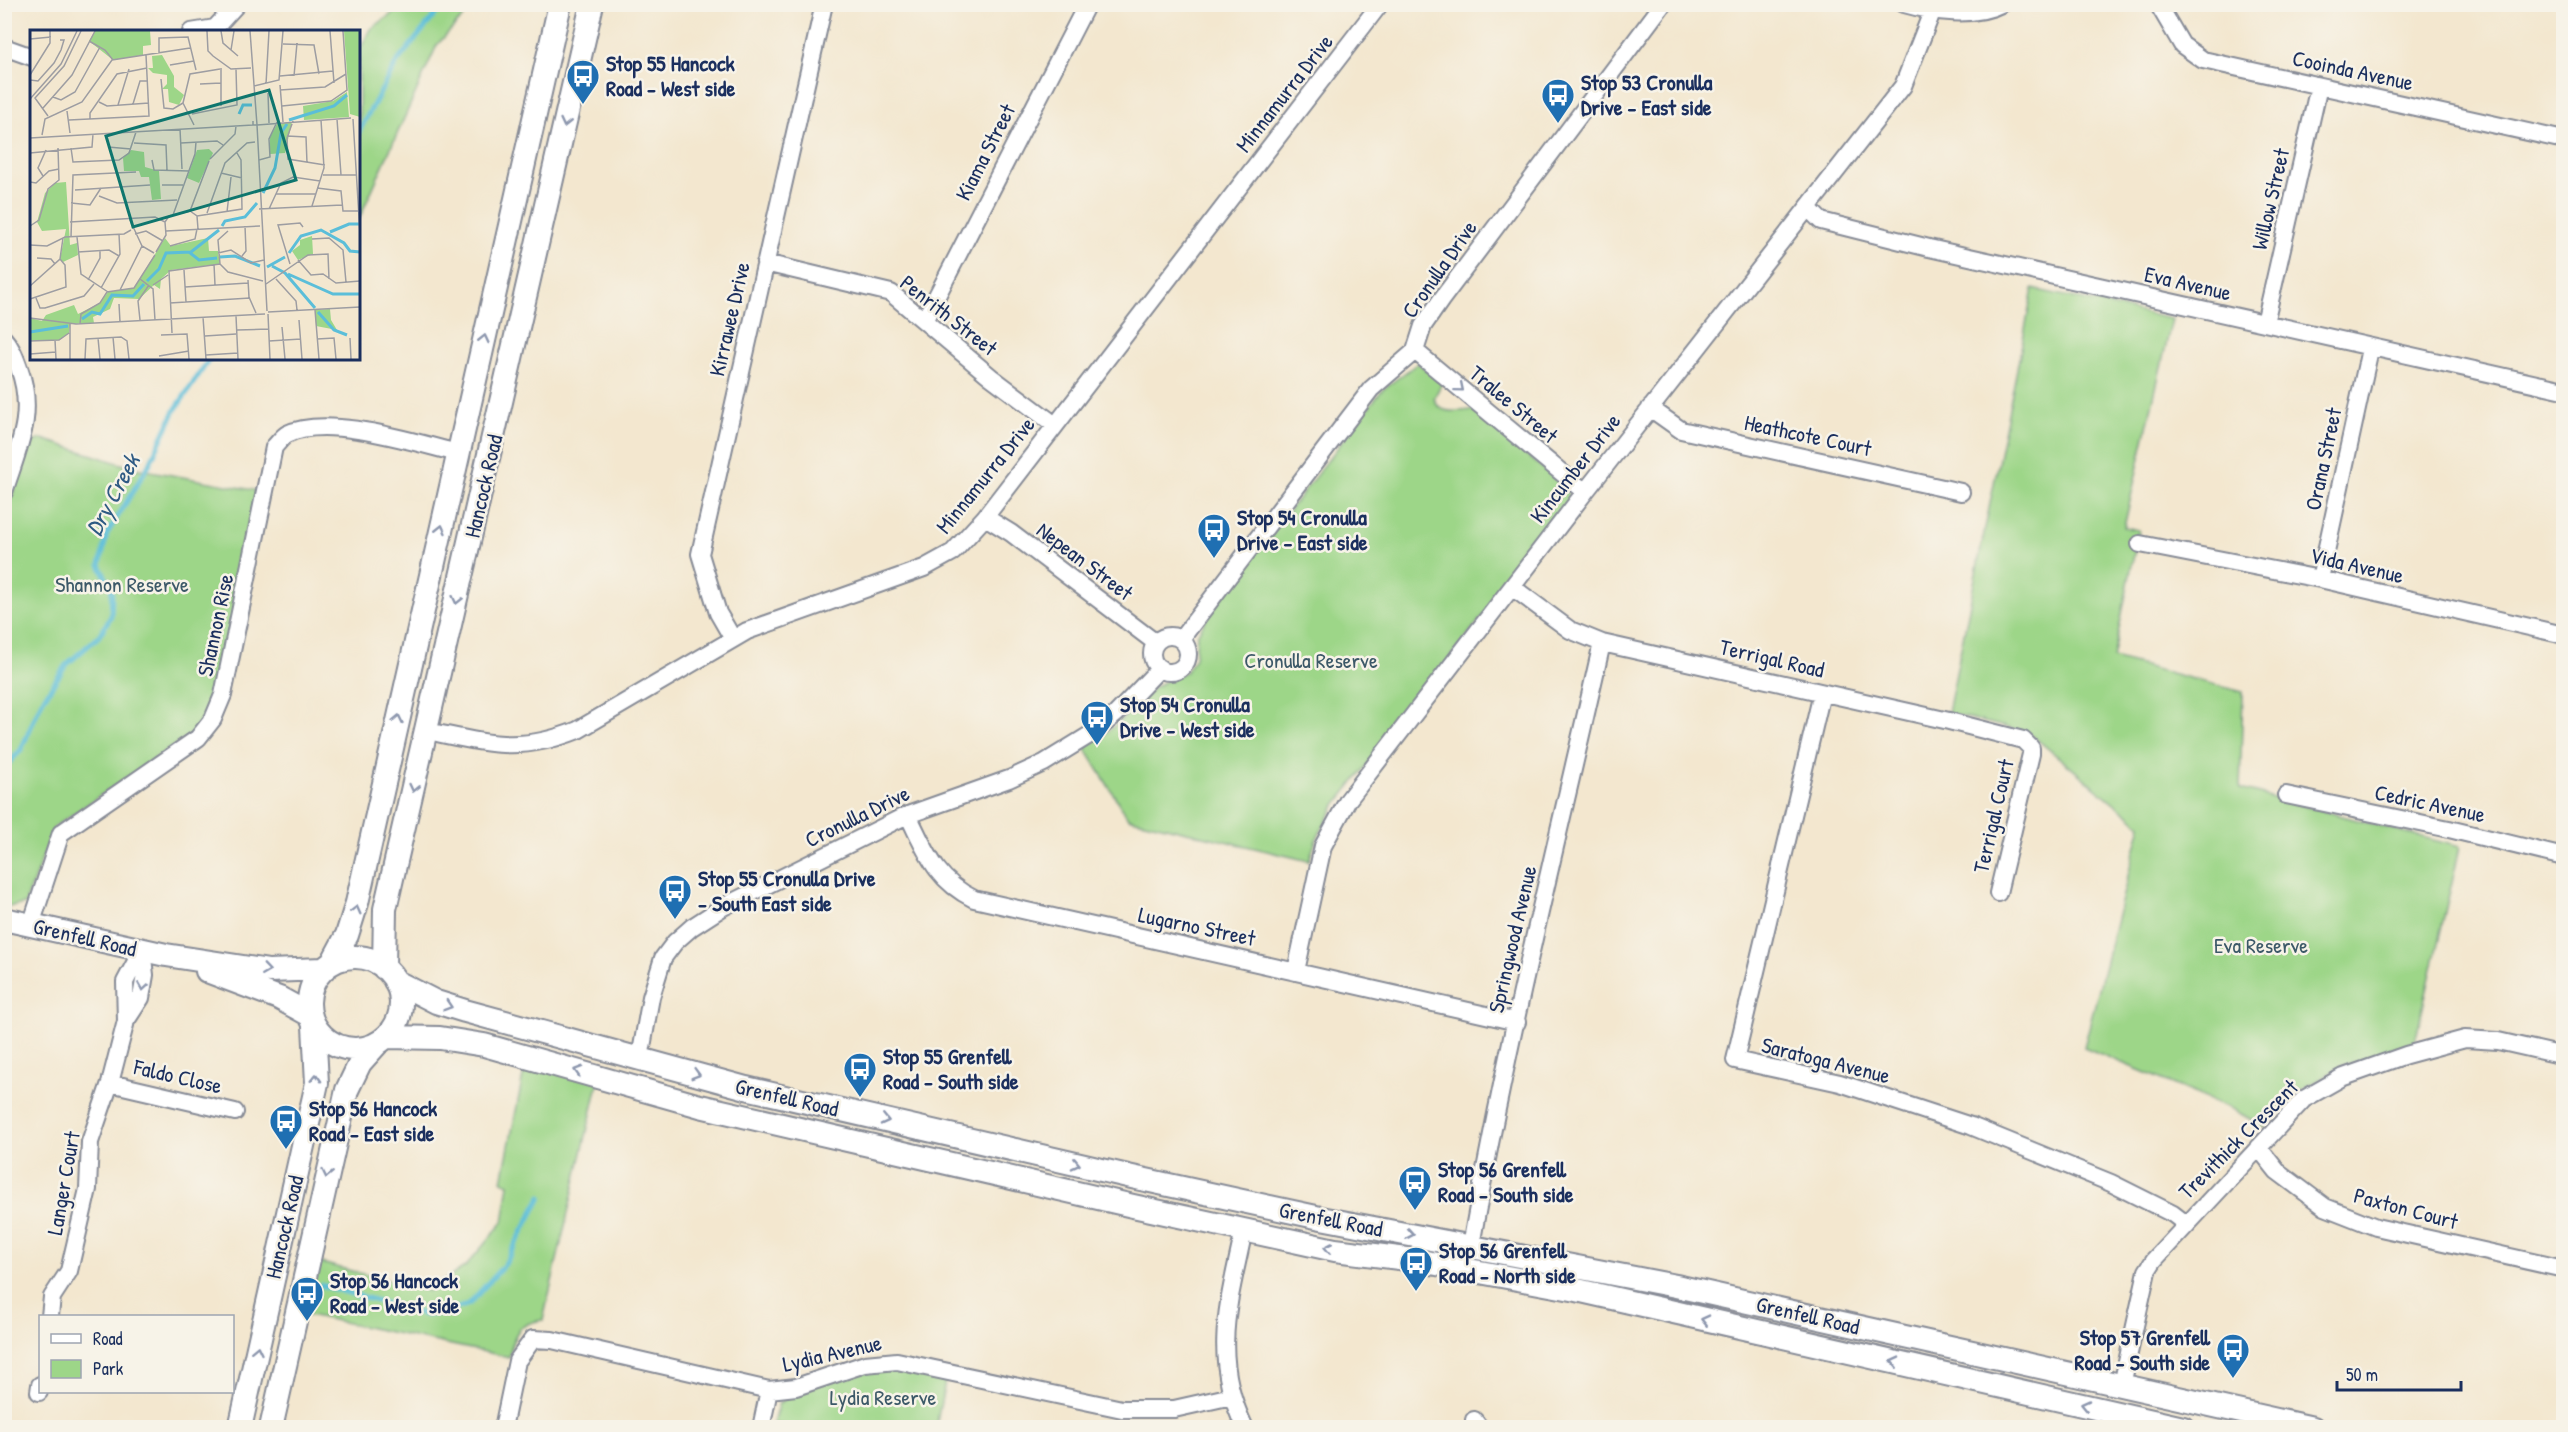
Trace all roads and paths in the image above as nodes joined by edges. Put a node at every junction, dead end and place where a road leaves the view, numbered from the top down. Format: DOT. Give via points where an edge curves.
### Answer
graph roads {
  1 [pos="237,4"];
  2 [pos="560,4"];
  3 [pos="592,4"];
  4 [pos="824,4"];
  5 [pos="1087,4"];
  6 [pos="1380,4"];
  7 [pos="1663,4"];
  8 [pos="1904,4"];
  9 [pos="2001,4"];
  10 [pos="2158,4"];
  11 [pos="1932,12"];
  12 [pos="203,30"];
  13 [pos="4,47"];
  14 [pos="30,56"];
  15 [pos="2319,86"];
  16 [pos="2564,140"];
  17 [pos="1808,208"];
  18 [pos="765,264"];
  19 [pos="924,321"];
  20 [pos="2265,323"];
  21 [pos="4,339"];
  22 [pos="2370,349"];
  23 [pos="1415,351"];
  24 [pos="2564,390"];
  25 [pos="1650,408"];
  26 [pos="1055,425"];
  27 [pos="458,453"];
  28 [pos="6,484"];
  29 [pos="1585,492"];
  30 [pos="1961,492"];
  31 [pos="985,517"];
  32 [pos="2140,544"];
  33 [pos="2320,579"];
  34 [pos="1512,588"];
  35 [pos="2564,635"];
  36 [pos="733,639"];
  37 [pos="1181,639"];
  38 [pos="1156,643"];
  39 [pos="1602,643"];
  40 [pos="1160,668"];
  41 [pos="1822,693"];
  42 [pos="427,732"];
  43 [pos="2031,748"];
  44 [pos="2286,795"];
  45 [pos="908,815"];
  46 [pos="2564,857"];
  47 [pos="1998,893"];
  48 [pos="4,919"];
  49 [pos="31,925"];
  50 [pos="142,950"];
  51 [pos="166,955"];
  52 [pos="328,966"];
  53 [pos="1296,971"];
  54 [pos="390,974"];
  55 [pos="312,1021"];
  56 [pos="1517,1022"];
  57 [pos="382,1041"];
  58 [pos="2564,1056"];
  59 [pos="640,1058"];
  60 [pos="110,1083"];
  61 [pos="634,1087"];
  62 [pos="235,1112"];
  63 [pos="2258,1148"];
  64 [pos="1251,1203"];
  65 [pos="2186,1224"];
  66 [pos="1244,1230"];
  67 [pos="1471,1246"];
  68 [pos="2564,1269"];
  69 [pos="50,1315"];
  70 [pos="2122,1385"];
  71 [pos="768,1390"];
  72 [pos="1232,1396"];
  73 [pos="2116,1412"];
  74 [pos="240,1428"];
  75 [pos="271,1428"];
  76 [pos="503,1428"];
  77 [pos="761,1428"];
  78 [pos="1245,1428"];
  79 [pos="2183,1428"];
  80 [pos="2313,1428"];
  1 -- 12 [label="street" via="215,28"];
  27 -- 2 [label="main road, Hancock Road, one-way"];
  3 -- 42 [label="main road, Hancock Road, one-way"];
  4 -- 18 [label="street, Kirrawee Drive"];
  5 -- 19 [label="street, Kiama Street"];
  6 -- 26 [label="street, Minnamurra Drive"];
  7 -- 23 [label="street, Cronulla Drive" via="1441,300 1423,326"];
  8 -- 11 [label="street"];
  9 -- 11 [label="street" via="1990,10"];
  10 -- 15 [label="street, Cooinda Avenue" via="2182,45 2203,60"];
  11 -- 17 [label="street, Kincumber Drive" via="1903,86"];
  13 -- 14 [label="street"];
  15 -- 16 [label="street, Cooinda Avenue"];
  15 -- 20 [label="street, Willow Street"];
  17 -- 20 [label="street, Eva Avenue" via="1821,220 1929,248"];
  17 -- 25 [label="street, Kincumber Drive"];
  18 -- 19 [label="street, Penrith Street" via="891,293"];
  18 -- 36 [label="street, Kirrawee Drive" via="700,554 718,613"];
  19 -- 26 [label="street, Penrith Street"];
  20 -- 22 [label="street, Eva Avenue"];
  21 -- 28 [label="street" via="12,348 26,388 27,415"];
  22 -- 24 [label="street, Eva Avenue"];
  22 -- 33 [label="street, Orana Street"];
  23 -- 29 [label="street, Tralee Street, one-way"];
  23 -- 37 [label="street, Cronulla Drive" via="1371,389"];
  25 -- 29 [label="street, Kincumber Drive"];
  25 -- 30 [label="street, Heathcote Court" via="1681,430"];
  26 -- 31 [label="street, Minnamurra Drive"];
  27 -- 49 [label="street, Shannon Rise" via="323,426 287,434 274,447 224,695 213,719 198,738 61,833"];
  52 -- 27 [label="main road, Hancock Road, one-way" via="347,935 357,903"];
  29 -- 34 [label="street, Kincumber Drive"];
  31 -- 36 [label="street, Minnamurra Drive" via="952,552 924,568 774,620"];
  31 -- 38 [label="street, Nepean Street"];
  32 -- 33 [label="street, Vida Avenue"];
  33 -- 35 [label="street, Vida Avenue"];
  34 -- 39 [label="street, Terrigal Road" via="1570,630"];
  34 -- 53 [label="street, Kincumber Drive" via="1348,800 1323,846"];
  36 -- 42 [label="street, Minnamurra Drive" via="588,724 552,740 506,745"];
  37 -- 38 [label="street" via="1163,637"];
  37 -- 40 [label="street" via="1189,656 1185,664 1168,672"];
  38 -- 40 [label="street" via="1154,661"];
  39 -- 41 [label="street, Terrigal Road"];
  39 -- 56 [label="street, Springwood Avenue"];
  40 -- 45 [label="street, Cronulla Drive" via="1116,714 1071,748 1009,778"];
  41 -- 43 [label="street, Terrigal Road" via="2006,734 2023,740"];
  41 -- 65 [label="street, Saratoga Avenue" via="1735,1060 1840,1083 1971,1126 2111,1183"];
  42 -- 54 [label="main road, Hancock Road, one-way" via="385,909"];
  43 -- 47 [label="street, Terrigal Court"];
  44 -- 46 [label="street, Cedric Avenue"];
  45 -- 53 [label="street, Lugarno Street" via="934,868 974,899"];
  45 -- 59 [label="street, Cronulla Drive" via="723,907 675,942 656,976"];
  48 -- 49 [label="main road, Grenfell Road"];
  49 -- 50 [label="main road, Grenfell Road"];
  50 -- 51 [label="main road, Grenfell Road"];
  50 -- 60 [label="street, Langer Court" via="144,987 126,1021"];
  51 -- 52 [label="main road, Grenfell Road, one-way" via="269,971"];
  51 -- 55 [label="main road, Grenfell Road" via="279,998"];
  52 -- 54 [label="main road" via="359,957"];
  52 -- 55 [label="main road" via="310,991"];
  53 -- 56 [label="street, Lugarno Street"];
  54 -- 57 [label="main road" via="400,995 400,1011 396,1025"];
  54 -- 59 [label="main road, Grenfell Road, one-way" via="436,1002"];
  55 -- 57 [label="main road" via="326,1040 342,1048 360,1049"];
  74 -- 55 [label="main road, Hancock Road, one-way" via="317,1083"];
  56 -- 67 [label="street, Springwood Avenue"];
  61 -- 57 [label="main road, Grenfell Road, one-way" via="484,1045 440,1038"];
  57 -- 75 [label="main road, Hancock Road, one-way" via="360,1063 347,1090"];
  58 -- 63 [label="street, Trevithick Crescent" via="2480,1039 2449,1042 2341,1078 2320,1089 2304,1099"];
  59 -- 61 [label="main road"];
  59 -- 64 [label="main road, Grenfell Road, one-way" via="746,1088"];
  60 -- 62 [label="street, Faldo Close"];
  60 -- 69 [label="street, Langer Court" via="90,1142 88,1189 69,1271 52,1297"];
  61 -- 66 [label="main road, Grenfell Road" via="774,1124"];
  63 -- 65 [label="street, Trevithick Crescent"];
  63 -- 68 [label="street, Paxton Court" via="2277,1171 2325,1207 2376,1227"];
  64 -- 66 [label="main road"];
  64 -- 67 [label="main road, Grenfell Road, one-way"];
  65 -- 70 [label="street, Trevithick Crescent" via="2147,1271"];
  66 -- 72 [label="street" via="1224,1342"];
  73 -- 66 [label="main road, Grenfell Road, one-way" via="1577,1290 1415,1260 1335,1250"];
  67 -- 70 [label="main road, Grenfell Road" via="1676,1286"];
  70 -- 73 [label="main road"];
  70 -- 80 [label="main road, Grenfell Road"];
  71 -- 72 [label="street, Lydia Avenue" via="796,1387 865,1364 897,1361 1122,1409 1174,1409"];
  71 -- 76 [label="street, Lydia Avenue" via="533,1338 517,1360"];
  71 -- 77 [label="street"];
  72 -- 78 [label="street"];
  73 -- 79 [label="main road, Grenfell Road"];
}
